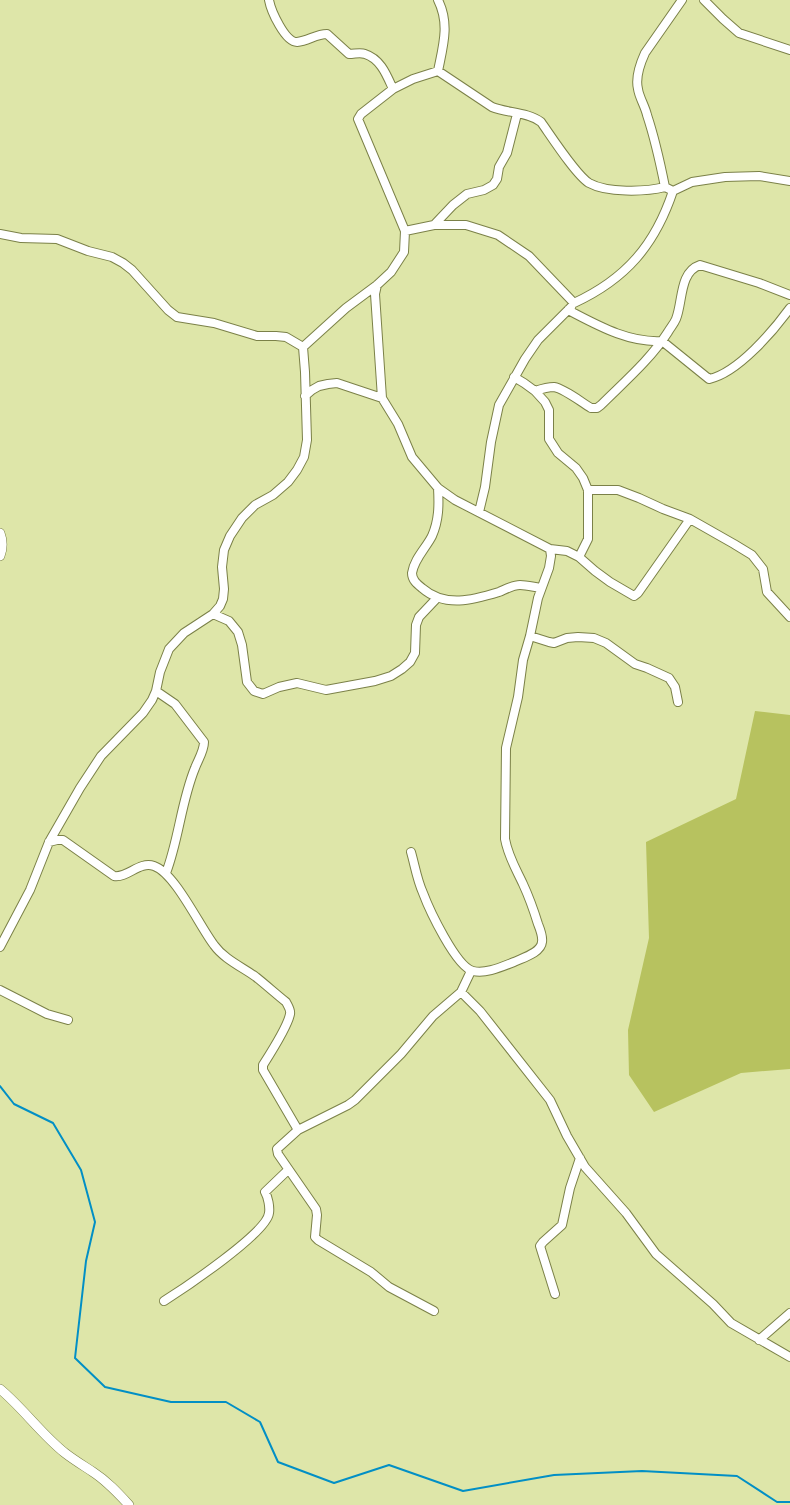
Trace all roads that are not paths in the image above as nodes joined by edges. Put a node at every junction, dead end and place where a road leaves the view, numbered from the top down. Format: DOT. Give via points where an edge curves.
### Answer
graph roads {
  1 [pos="269,0"];
  2 [pos="438,0"];
  3 [pos="682,0"];
  4 [pos="704,0"];
  5 [pos="790,50"];
  6 [pos="438,71"];
  7 [pos="393,89"];
  8 [pos="517,114"];
  9 [pos="790,181"];
  10 [pos="665,187"];
  11 [pos="673,191"];
  12 [pos="434,225"];
  13 [pos="405,231"];
  14 [pos="0,234"];
  15 [pos="377,285"];
  16 [pos="790,295"];
  17 [pos="574,303"];
  18 [pos="790,308"];
  19 [pos="568,310"];
  20 [pos="662,341"];
  21 [pos="303,347"];
  22 [pos="514,377"];
  23 [pos="535,391"];
  24 [pos="305,396"];
  25 [pos="382,398"];
  26 [pos="438,488"];
  27 [pos="588,490"];
  28 [pos="479,512"];
  29 [pos="690,519"];
  30 [pos="0,533"];
  31 [pos="550,549"];
  32 [pos="0,556"];
  33 [pos="579,557"];
  34 [pos="541,588"];
  35 [pos="437,598"];
  36 [pos="213,614"];
  37 [pos="790,618"];
  38 [pos="530,636"];
  39 [pos="156,691"];
  40 [pos="678,702"];
  41 [pos="49,842"];
  42 [pos="411,852"];
  43 [pos="166,873"];
  44 [pos="0,947"];
  45 [pos="471,971"];
  46 [pos="0,990"];
  47 [pos="461,992"];
  48 [pos="68,1020"];
  49 [pos="298,1130"];
  50 [pos="580,1158"];
  51 [pos="288,1170"];
  52 [pos="555,1294"];
  53 [pos="164,1301"];
  54 [pos="434,1311"];
  55 [pos="790,1314"];
  56 [pos="759,1340"];
  57 [pos="790,1357"];
  58 [pos="0,1389"];
  59 [pos="129,1505"];
  1 -- 7 [label="street" via="278,23 293,41 299,42 327,34 349,54 366,54 379,62"];
  2 -- 6 [label="street" via="444,11 446,34"];
  3 -- 10 [label="street" via="645,53 637,77 638,90 658,151"];
  4 -- 5 [label="street" via="739,33"];
  6 -- 7 [label="street"];
  6 -- 8 [label="street" via="492,107"];
  7 -- 13 [label="street" via="358,119"];
  8 -- 10 [label="street" via="536,118 577,172 588,182 603,188 631,191"];
  8 -- 12 [label="street" via="507,153 499,167 498,179 484,190 467,194"];
  9 -- 11 [label="street" via="759,176 725,177 692,182"];
  10 -- 11 [label="street"];
  11 -- 17 [label="street" via="665,214 641,253 623,272 595,293"];
  12 -- 13 [label="street"];
  12 -- 17 [label="street" via="466,225 498,235 529,256"];
  13 -- 15 [label="street" via="404,252 391,272"];
  14 -- 21 [label="street" via="21,238 57,239 112,257 132,270 177,317 214,323 257,336 286,337"];
  15 -- 21 [label="street" via="346,308"];
  15 -- 25 [label="street" via="375,294"];
  16 -- 20 [label="street" via="700,265 689,272 676,319"];
  17 -- 19 [label="street"];
  18 -- 20 [label="street" via="759,345 717,377 705,376"];
  19 -- 20 [label="street" via="630,338 649,342"];
  19 -- 22 [label="street" via="538,340"];
  20 -- 23 [label="street" via="596,408 591,408 561,389 547,388"];
  21 -- 24 [label="street"];
  22 -- 23 [label="street"];
  22 -- 28 [label="street" via="499,405"];
  23 -- 27 [label="street" via="549,410 549,439 576,468"];
  24 -- 25 [label="street" via="319,386 337,383"];
  24 -- 36 [label="street" via="307,440 304,457 288,482 242,518 230,536 224,550 222,567 223,599"];
  25 -- 26 [label="street" via="398,424 412,457"];
  26 -- 28 [label="street"];
  26 -- 35 [label="street" via="436,524 412,575 416,583"];
  27 -- 29 [label="street" via="618,490"];
  27 -- 33 [label="street" via="588,539"];
  28 -- 31 [label="street"];
  29 -- 33 [label="street" via="634,596 610,582"];
  29 -- 37 [label="street" via="752,555 763,570 768,592"];
  30 -- 32 [label="street"];
  31 -- 33 [label="street" via="567,551"];
  31 -- 34 [label="street" via="551,556"];
  34 -- 35 [label="street" via="519,585 466,601"];
  34 -- 38 [label="street"];
  35 -- 36 [label="street" via="418,617 415,653 402,669 375,681 326,690 297,683 262,694 254,691 247,682 238,632 229,621"];
  36 -- 39 [label="street" via="184,633 169,649"];
  38 -- 40 [label="street" via="554,643 578,637 594,638 606,643 635,664 669,678 675,686"];
  38 -- 45 [label="street" via="506,748 505,839 508,852 535,914 542,942 539,949 530,955 486,971"];
  39 -- 41 [label="street" via="143,713 102,756"];
  39 -- 43 [label="street" via="175,704 204,742 184,798 173,854"];
  41 -- 43 [label="street" via="63,840 114,876 149,865"];
  41 -- 44 [label="street" via="30,890"];
  42 -- 45 [label="street" via="422,892 439,929 462,964"];
  43 -- 49 [label="street" via="215,946 286,1002 290,1009 290,1015 263,1065 263,1070"];
  45 -- 47 [label="street"];
  46 -- 48 [label="street" via="47,1014"];
  47 -- 49 [label="street" via="434,1016 355,1100"];
  47 -- 50 [label="street" via="480,1010 550,1100"];
  49 -- 51 [label="street" via="277,1149"];
  50 -- 52 [label="street" via="562,1225 540,1246"];
  50 -- 56 [label="street" via="656,1254 731,1323"];
  51 -- 53 [label="street" via="265,1192 269,1213 251,1236 202,1277"];
  51 -- 54 [label="street" via="316,1209 315,1237 318,1240 371,1272 389,1287"];
  55 -- 56 [label="street"];
  56 -- 57 [label="street"];
  58 -- 59 [label="street" via="66,1454 106,1482"];
}
